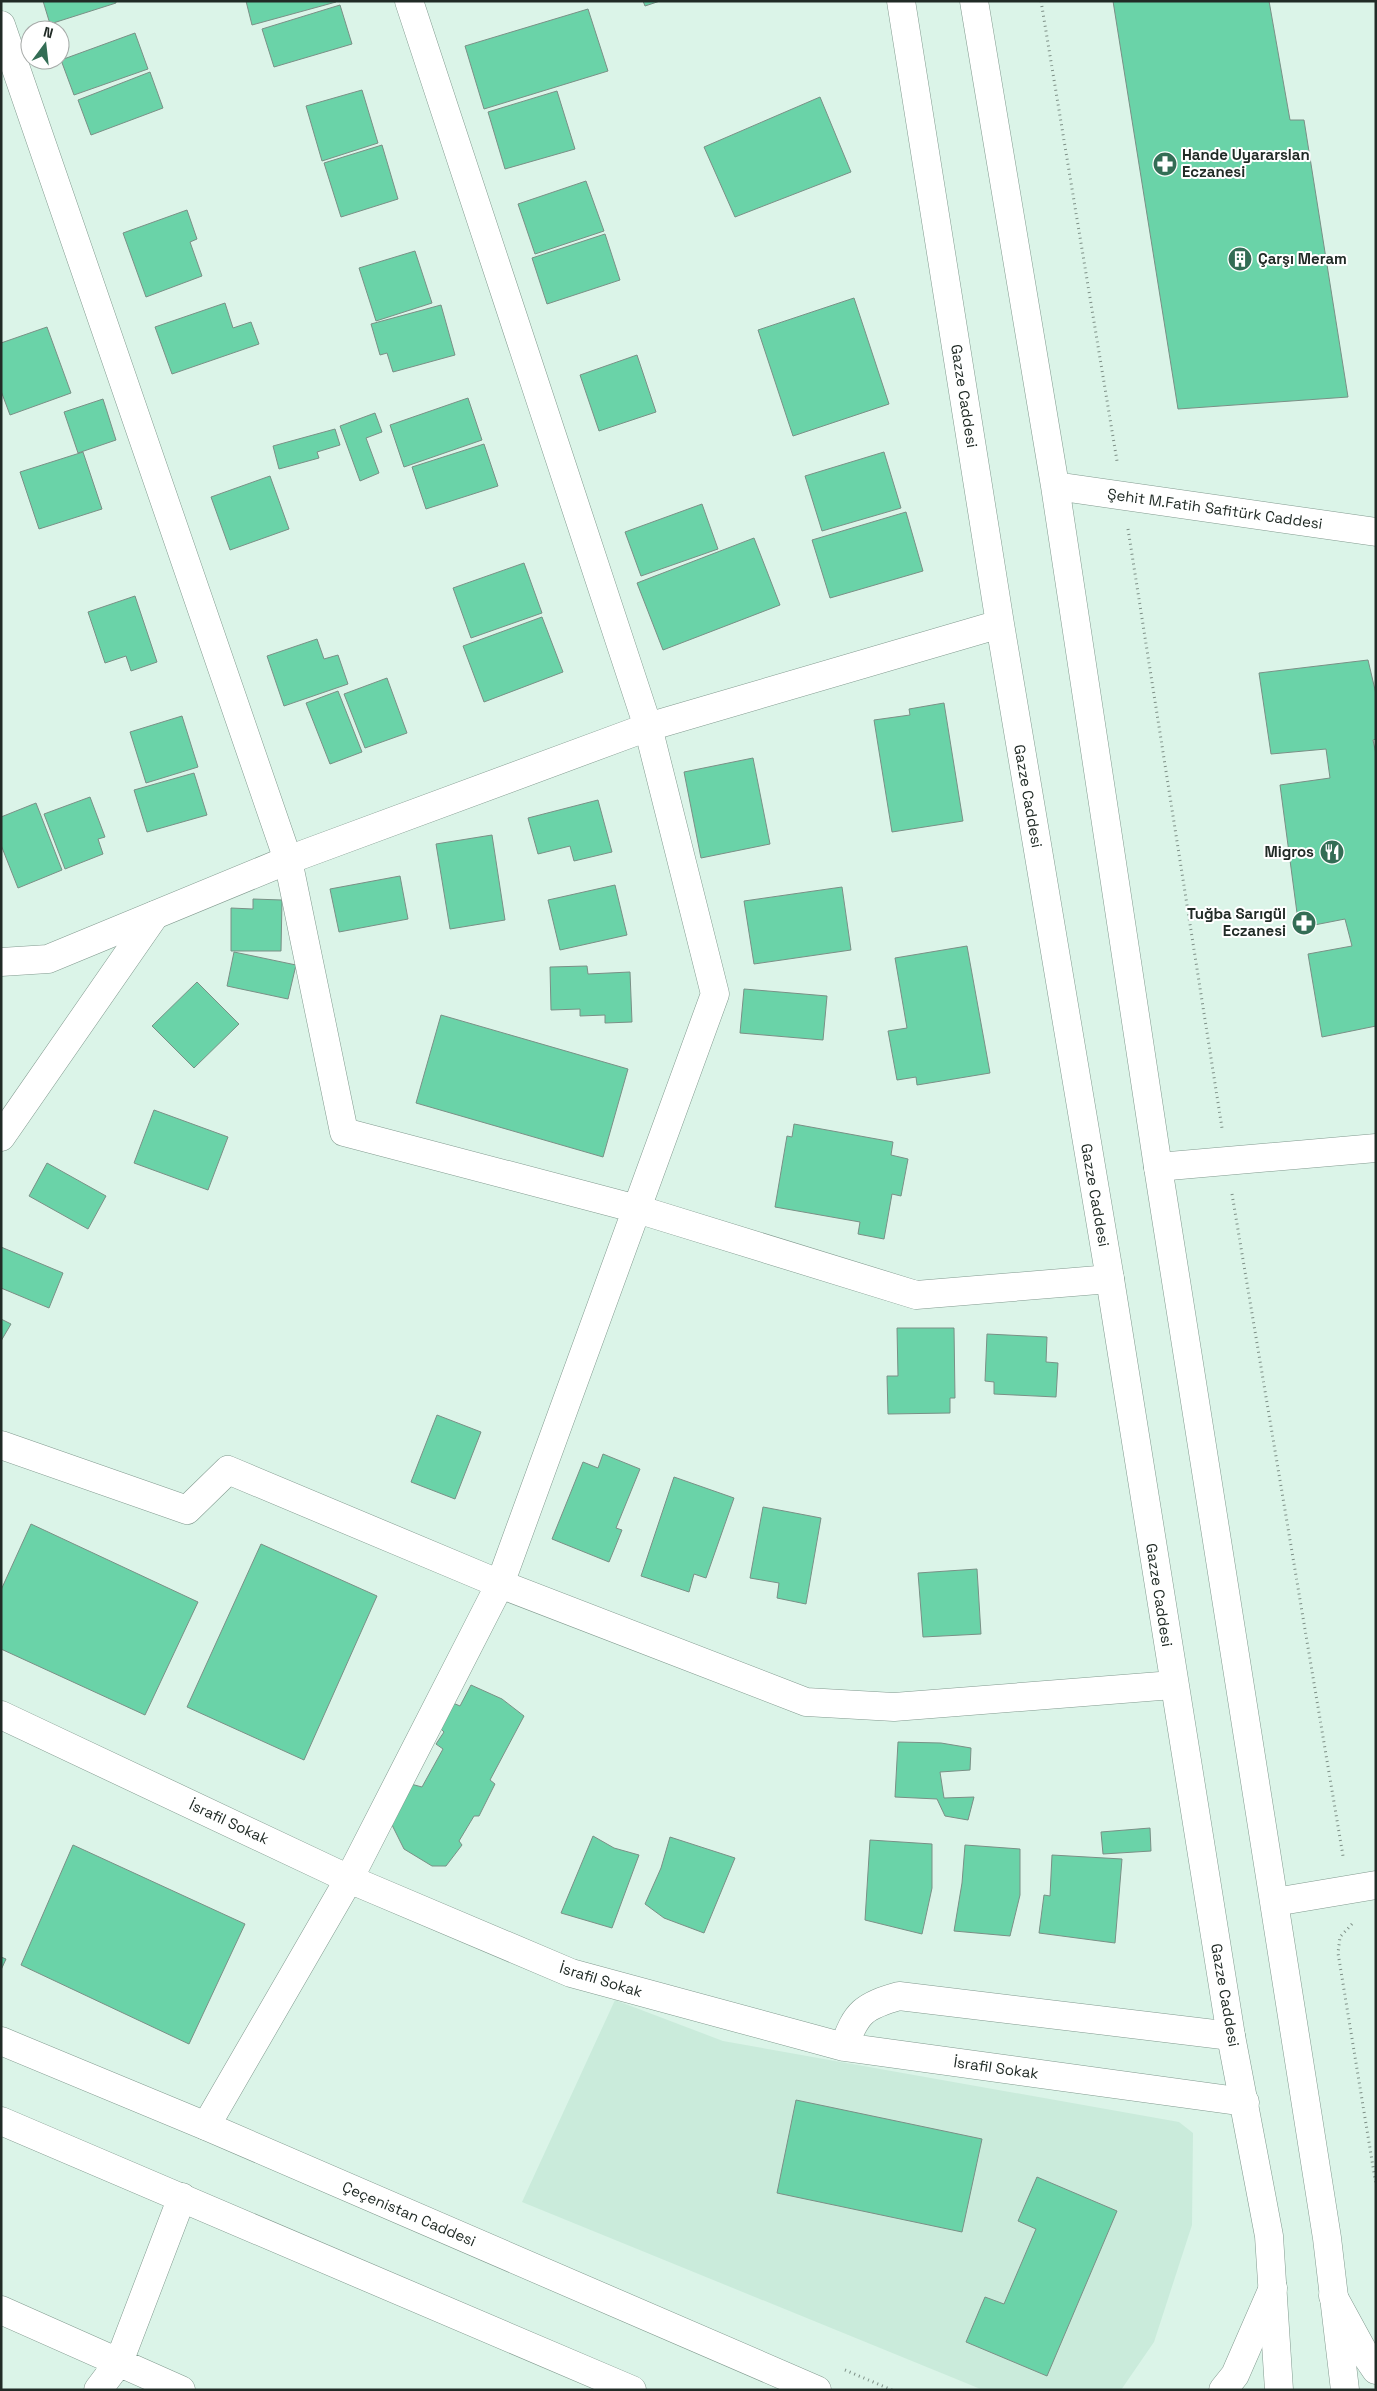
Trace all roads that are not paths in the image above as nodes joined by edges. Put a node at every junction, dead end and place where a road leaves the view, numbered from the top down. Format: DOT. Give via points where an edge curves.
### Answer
graph roads {
  1 [pos="409,1"];
  2 [pos="901,1"];
  3 [pos="974,1"];
  4 [pos="1,25"];
  5 [pos="1055,486"];
  6 [pos="1376,532"];
  7 [pos="1000,624"];
  8 [pos="648,727"];
  9 [pos="288,860"];
  10 [pos="155,915"];
  11 [pos="1,962"];
  12 [pos="1,1137"];
  13 [pos="1376,1148"];
  14 [pos="1158,1167"];
  15 [pos="637,1209"];
  16 [pos="1110,1279"];
  17 [pos="1,1445"];
  18 [pos="500,1584"];
  19 [pos="1173,1684"];
  20 [pos="1,1715"];
  21 [pos="349,1879"];
  22 [pos="1376,1885"];
  23 [pos="1275,1902"];
  24 [pos="1231,2036"];
  25 [pos="1,2040"];
  26 [pos="844,2047"];
  27 [pos="1245,2102"];
  28 [pos="1,2120"];
  29 [pos="206,2126"];
  30 [pos="182,2197"];
  31 [pos="1272,2288"];
  32 [pos="1334,2296"];
  33 [pos="1,2310"];
  34 [pos="118,2362"];
  35 [pos="1376,2370"];
  36 [pos="98,2390"];
  37 [pos="181,2390"];
  38 [pos="632,2390"];
  39 [pos="816,2390"];
  40 [pos="1223,2390"];
  41 [pos="1279,2390"];
  42 [pos="1344,2390"];
  1 -- 8 [label="street"];
  2 -- 7 [label="street, Gazze Caddesi"];
  3 -- 5 [label="street"];
  4 -- 9 [label="street"];
  5 -- 6 [label="street, Şehit M.Fatih Safitürk Caddesi"];
  5 -- 14 [label="street"];
  7 -- 8 [label="street"];
  7 -- 16 [label="street, Gazze Caddesi"];
  8 -- 9 [label="street"];
  8 -- 15 [label="street" via="715,994"];
  9 -- 10 [label="street"];
  9 -- 15 [label="street" via="344,1132"];
  10 -- 11 [label="street" via="48,959"];
  10 -- 12 [label="street"];
  13 -- 14 [label="street"];
  14 -- 23 [label="street"];
  15 -- 16 [label="street" via="916,1295"];
  15 -- 18 [label="street"];
  16 -- 19 [label="street, Gazze Caddesi"];
  17 -- 18 [label="street" via="187,1510 228,1470"];
  18 -- 19 [label="street" via="806,1702 894,1707"];
  18 -- 21 [label="street"];
  19 -- 24 [label="street, Gazze Caddesi"];
  20 -- 21 [label="street, İsrafil Sokak"];
  21 -- 26 [label="street, İsrafil Sokak" via="571,1973"];
  21 -- 29 [label="street"];
  22 -- 23 [label="street"];
  23 -- 32 [label="street"];
  24 -- 26 [label="street" via="899,1996 873,2004 853,2022"];
  24 -- 27 [label="street, Gazze Caddesi"];
  25 -- 29 [label="street, Çeçenistan Caddesi"];
  26 -- 27 [label="street, İsrafil Sokak"];
  27 -- 31 [label="street, Gazze Caddesi" via="1270,2236"];
  28 -- 30 [label="street"];
  29 -- 39 [label="street, Çeçenistan Caddesi"];
  30 -- 34 [label="street"];
  30 -- 38 [label="street"];
  31 -- 40 [label="street" via="1235,2375"];
  31 -- 41 [label="street, Gazze Caddesi"];
  32 -- 35 [label="street"];
  32 -- 42 [label="street"];
  33 -- 34 [label="street"];
  34 -- 36 [label="street"];
  34 -- 37 [label="street"];
}
